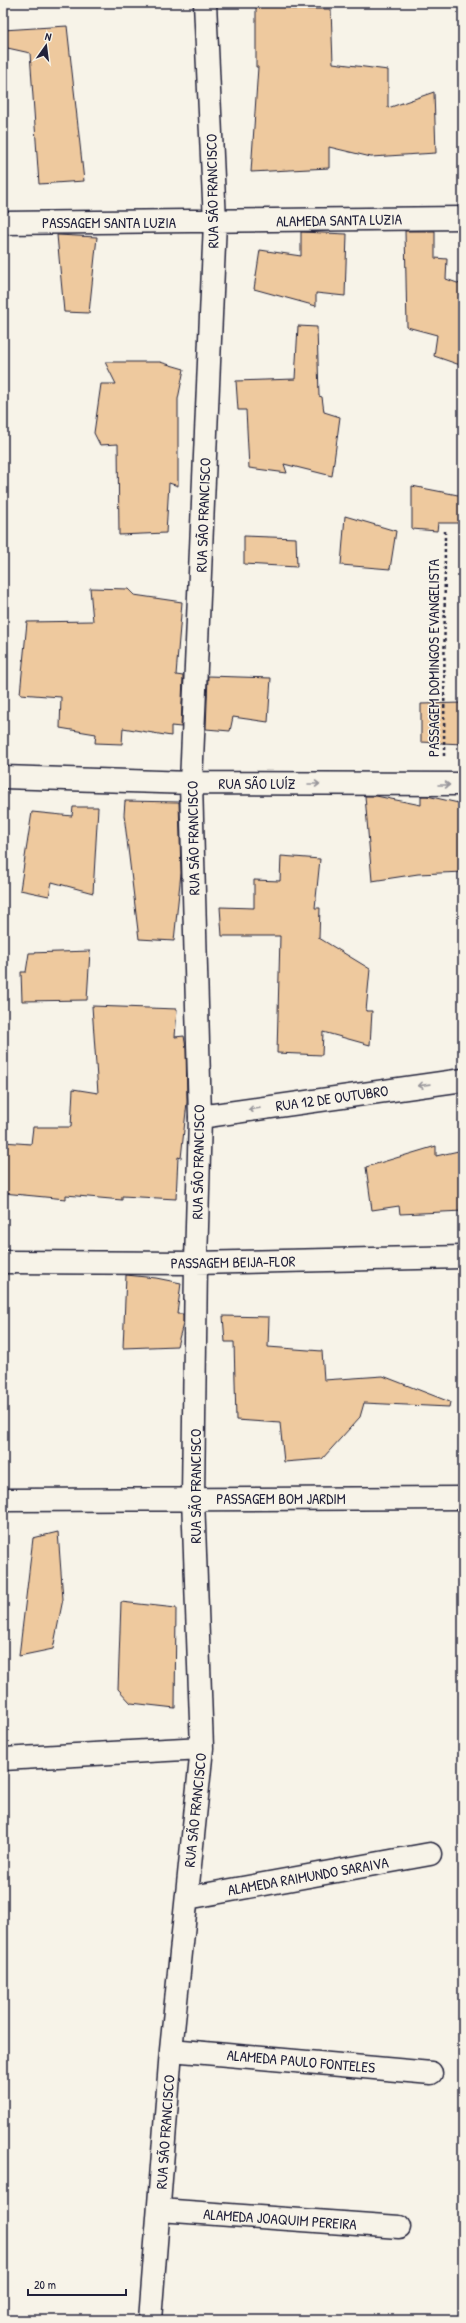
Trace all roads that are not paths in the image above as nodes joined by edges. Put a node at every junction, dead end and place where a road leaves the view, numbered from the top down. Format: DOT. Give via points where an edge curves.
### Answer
graph roads {
  1 [pos="205,3"];
  2 [pos="463,218"];
  3 [pos="215,222"];
  4 [pos="3,223"];
  5 [pos="3,776"];
  6 [pos="191,782"];
  7 [pos="453,784"];
  8 [pos="463,1080"];
  9 [pos="200,1117"];
  10 [pos="463,1257"];
  11 [pos="3,1262"];
  12 [pos="196,1264"];
  13 [pos="193,1498"];
  14 [pos="463,1498"];
  15 [pos="3,1500"];
  16 [pos="202,1748"];
  17 [pos="3,1759"];
  18 [pos="430,1854"];
  19 [pos="187,1898"];
  20 [pos="171,2050"];
  21 [pos="431,2073"];
  22 [pos="160,2210"];
  23 [pos="400,2227"];
  24 [pos="150,2320"];
  1 -- 3 [label="street, RUA SÃO FRANCISCO"];
  2 -- 3 [label="street, ALAMEDA SANTA LUZIA"];
  3 -- 4 [label="street, PASSAGEM SANTA LUZIA"];
  3 -- 6 [label="street, RUA SÃO FRANCISCO"];
  5 -- 6 [label="street, RUA SÃO LUÍZ"];
  6 -- 7 [label="street, RUA SÃO LUÍZ, one-way"];
  6 -- 9 [label="street, RUA SÃO FRANCISCO"];
  8 -- 9 [label="street, RUA 12 DE OUTUBRO, one-way"];
  9 -- 12 [label="street, RUA SÃO FRANCISCO"];
  10 -- 12 [label="street, PASSAGEM BEIJA-FLOR"];
  11 -- 12 [label="street, PASSAGEM BEIJA-FLOR"];
  12 -- 13 [label="street, RUA SÃO FRANCISCO"];
  13 -- 14 [label="street, PASSAGEM BOM JARDIM"];
  13 -- 15 [label="street, PASSAGEM BOM JARDIM"];
  13 -- 16 [label="street, RUA SÃO FRANCISCO"];
  16 -- 17 [label="street"];
  16 -- 19 [label="street, RUA SÃO FRANCISCO"];
  18 -- 19 [label="street, ALAMEDA RAIMUNDO SARAIVA"];
  19 -- 20 [label="street, RUA SÃO FRANCISCO"];
  20 -- 21 [label="street, ALAMEDA PAULO FONTELES"];
  20 -- 22 [label="street, RUA SÃO FRANCISCO"];
  22 -- 23 [label="street, ALAMEDA JOAQUIM PEREIRA"];
  22 -- 24 [label="street, RUA SÃO FRANCISCO"];
}
